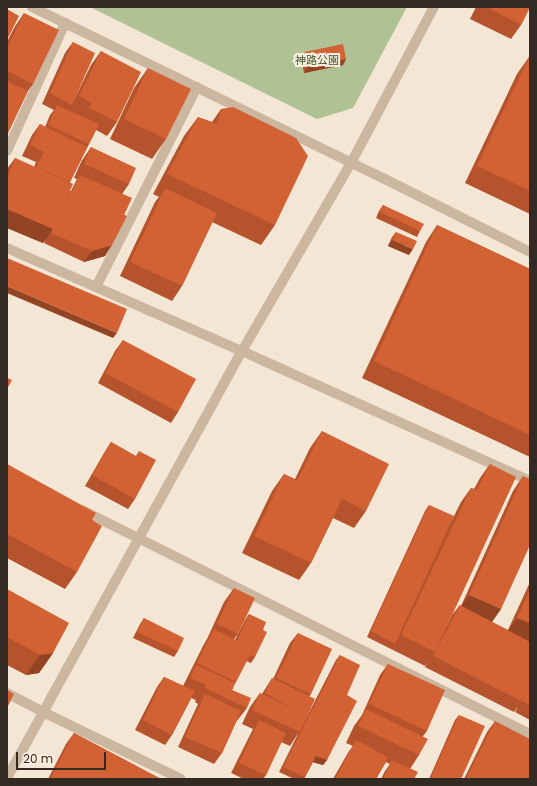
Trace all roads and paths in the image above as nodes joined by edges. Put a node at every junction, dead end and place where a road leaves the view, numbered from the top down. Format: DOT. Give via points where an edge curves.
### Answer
graph roads {
  1 [pos="32,7"];
  2 [pos="434,7"];
  3 [pos="65,24"];
  4 [pos="197,87"];
  5 [pos="7,151"];
  6 [pos="351,162"];
  7 [pos="7,248"];
  8 [pos="530,252"];
  9 [pos="96,287"];
  10 [pos="242,351"];
  11 [pos="530,482"];
  12 [pos="69,503"];
  13 [pos="139,539"];
  14 [pos="7,692"];
  15 [pos="43,712"];
  16 [pos="530,734"];
  17 [pos="7,778"];
  18 [pos="181,779"];
  1 -- 3 [label="street"];
  2 -- 6 [label="street"];
  3 -- 4 [label="street"];
  3 -- 5 [label="street"];
  4 -- 6 [label="street"];
  4 -- 9 [label="street"];
  6 -- 8 [label="street"];
  6 -- 10 [label="street"];
  7 -- 9 [label="street"];
  9 -- 10 [label="street"];
  10 -- 11 [label="street"];
  10 -- 13 [label="street"];
  12 -- 13 [label="street"];
  13 -- 15 [label="street"];
  13 -- 16 [label="street"];
  14 -- 15 [label="street"];
  15 -- 17 [label="street"];
  15 -- 18 [label="street"];
}
